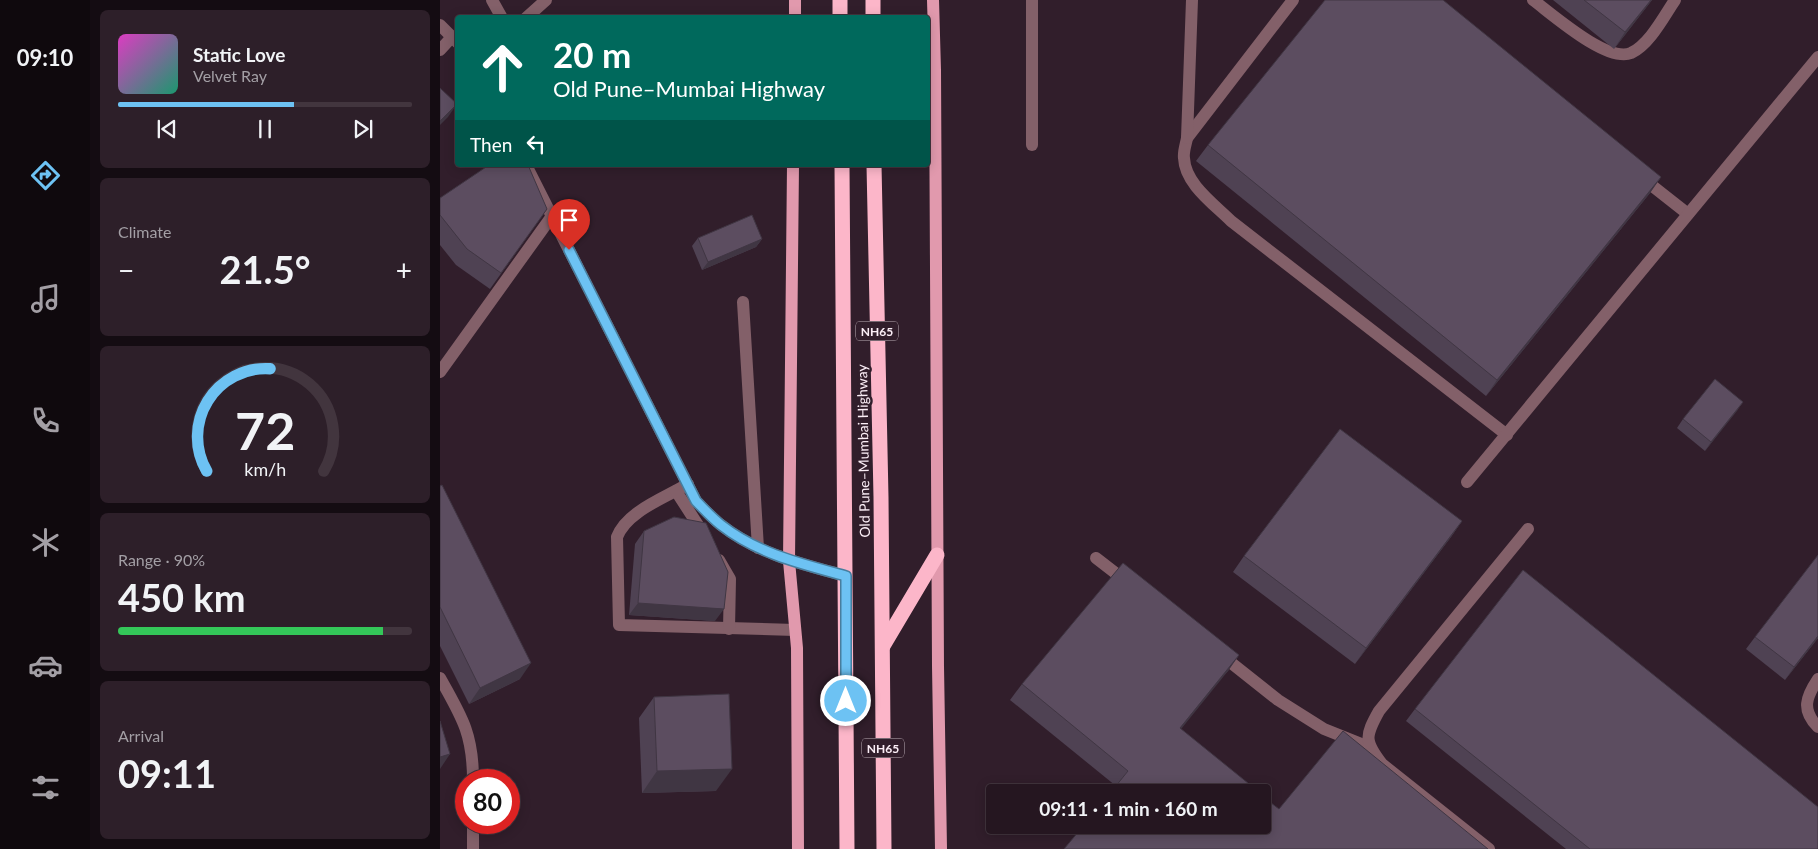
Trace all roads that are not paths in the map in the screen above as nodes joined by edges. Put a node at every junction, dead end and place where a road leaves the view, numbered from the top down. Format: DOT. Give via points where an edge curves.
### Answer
graph roads {
  1 [pos="492,0"];
  2 [pos="546,0"];
  3 [pos="795,0"];
  4 [pos="840,0"];
  5 [pos="873,0"];
  6 [pos="933,0"];
  7 [pos="1032,0"];
  8 [pos="1192,0"];
  9 [pos="1293,0"];
  10 [pos="1533,0"];
  11 [pos="1675,0"];
  12 [pos="500,15"];
  13 [pos="529,15"];
  14 [pos="795,15"];
  15 [pos="840,15"];
  16 [pos="873,15"];
  17 [pos="440,24"];
  18 [pos="454,40"];
  19 [pos="440,50"];
  20 [pos="1818,57"];
  21 [pos="1187,138"];
  22 [pos="1032,145"];
  23 [pos="527,167"];
  24 [pos="793,167"];
  25 [pos="842,167"];
  26 [pos="874,167"];
  27 [pos="1634,172"];
  28 [pos="1688,214"];
  29 [pos="552,216"];
  30 [pos="743,302"];
  31 [pos="440,372"];
  32 [pos="1507,435"];
  33 [pos="1468,482"];
  34 [pos="688,484"];
  35 [pos="676,491"];
  36 [pos="1528,529"];
  37 [pos="758,548"];
  38 [pos="938,555"];
  39 [pos="1096,558"];
  40 [pos="789,561"];
  41 [pos="846,576"];
  42 [pos="1134,588"];
  43 [pos="729,629"];
  44 [pos="795,630"];
  45 [pos="882,646"];
  46 [pos="1210,647"];
  47 [pos="440,678"];
  48 [pos="1818,679"];
  49 [pos="1818,727"];
  50 [pos="1369,747"];
  51 [pos="472,769"];
  52 [pos="473,834"];
  53 [pos="473,849"];
  54 [pos="798,849"];
  55 [pos="847,849"];
  56 [pos="884,849"];
  57 [pos="941,849"];
  58 [pos="1489,849"];
  1 -- 12 [label="street"];
  2 -- 13 [label="street"];
  3 -- 14 [label="main road"];
  4 -- 15 [label="highway"];
  5 -- 16 [label="highway"];
  6 -- 38 [label="main road"];
  7 -- 22 [label="street"];
  8 -- 21 [label="street"];
  9 -- 21 [label="street"];
  10 -- 11 [label="street" via="1588,41 1613,53 1630,53 1644,44"];
  17 -- 18 [label="street"];
  18 -- 19 [label="street"];
  20 -- 28 [label="street"];
  21 -- 32 [label="street" via="1184,158 1189,176 1231,221"];
  23 -- 29 [label="street"];
  24 -- 40 [label="main road"];
  25 -- 41 [label="highway, Old Pune–Mumbai Highway / NH65"];
  26 -- 45 [label="highway, Old Pune–Mumbai Highway / NH65"];
  27 -- 28 [label="street"];
  28 -- 32 [label="street"];
  29 -- 31 [label="street"];
  29 -- 34 [label="street"];
  30 -- 37 [label="street"];
  32 -- 33 [label="street"];
  34 -- 35 [label="street"];
  34 -- 37 [label="street" via="696,501 720,525"];
  35 -- 43 [label="street" via="730,579"];
  35 -- 43 [label="street" via="640,512 620,530 617,537 619,625"];
  36 -- 50 [label="street" via="1379,711 1369,729"];
  37 -- 40 [label="street"];
  38 -- 45 [label="highway"];
  38 -- 57 [label="main road"];
  39 -- 42 [label="street"];
  40 -- 41 [label="street"];
  40 -- 44 [label="main road"];
  41 -- 55 [label="highway, Old Pune–Mumbai Highway / NH65"];
  43 -- 44 [label="street"];
  44 -- 54 [label="main road"];
  45 -- 56 [label="highway, NH65"];
  46 -- 50 [label="street" via="1278,700 1324,729"];
  47 -- 51 [label="street" via="465,721 471,743"];
  48 -- 49 [label="street" via="1808,693 1806,709"];
  50 -- 58 [label="street" via="1382,764"];
  52 -- 53 [label="street"];
}
